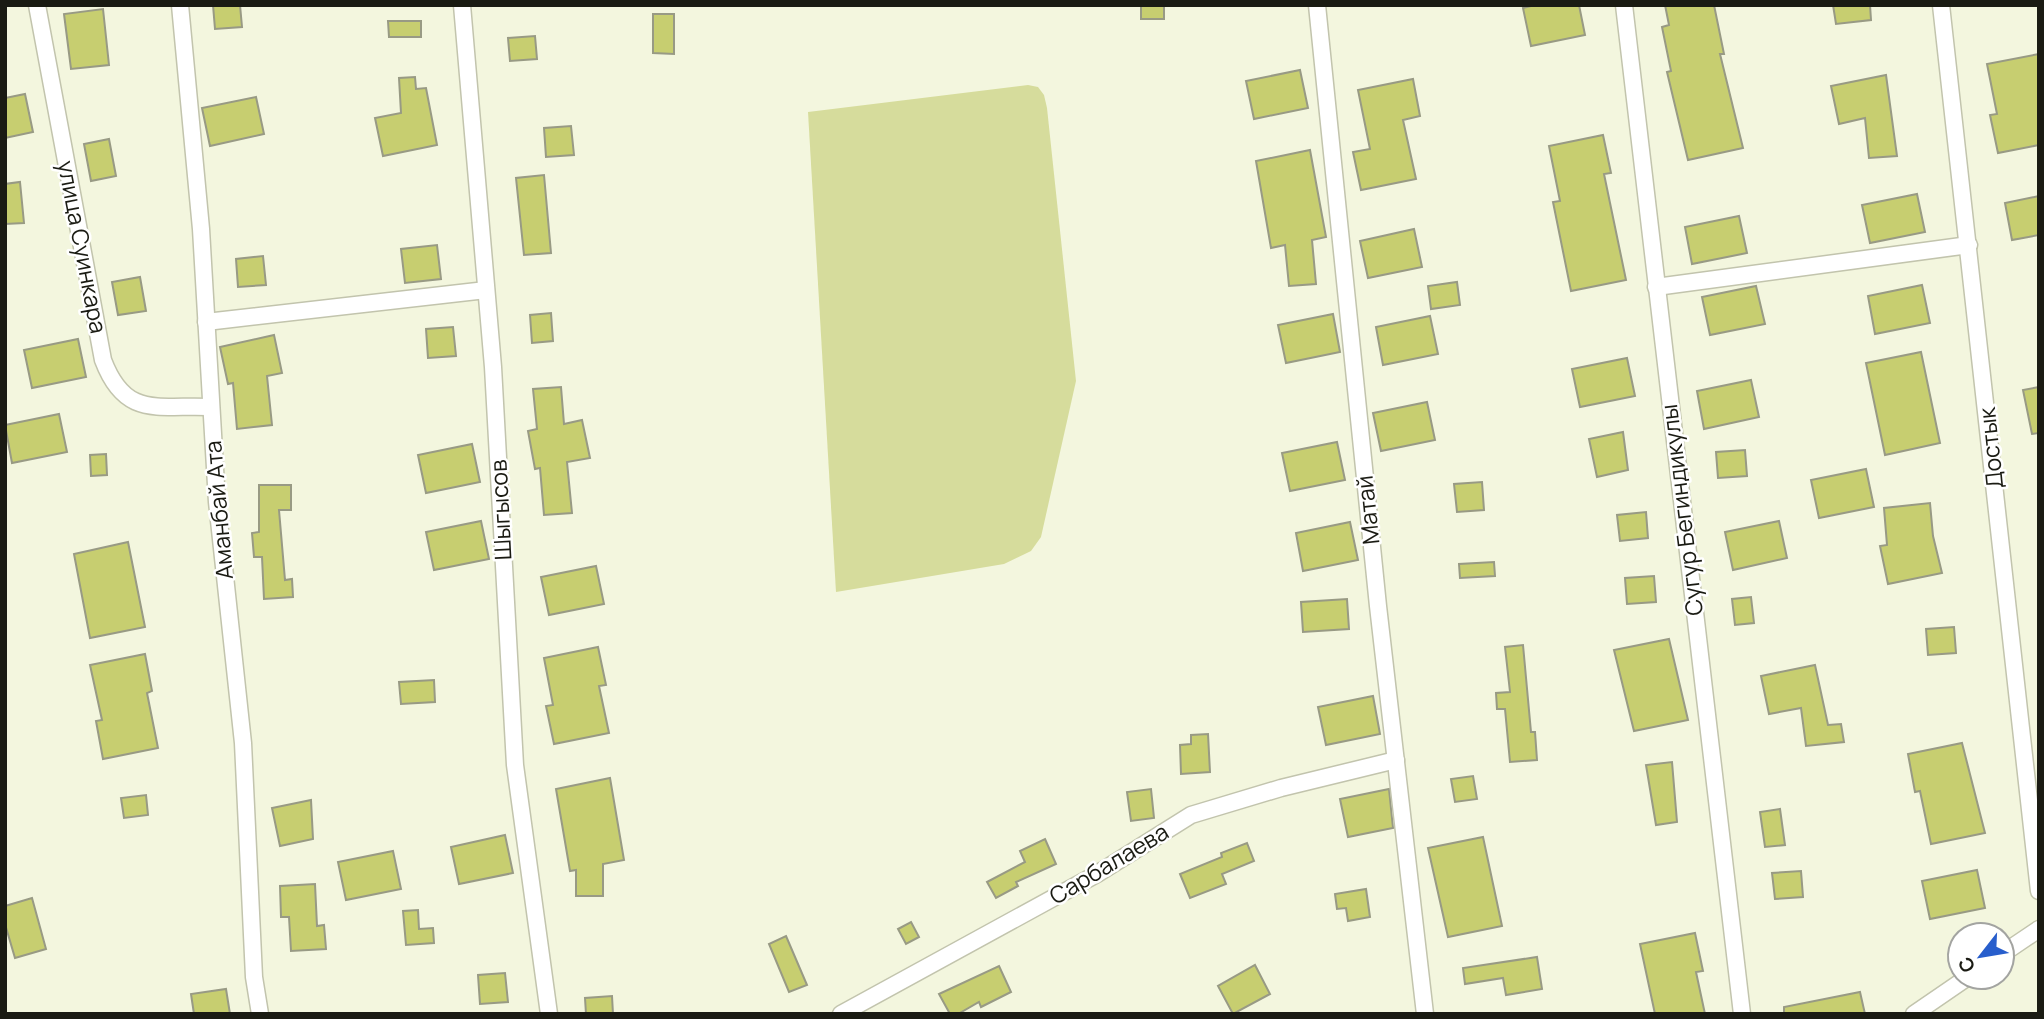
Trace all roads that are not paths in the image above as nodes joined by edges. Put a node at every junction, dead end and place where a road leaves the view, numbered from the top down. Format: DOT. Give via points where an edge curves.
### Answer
graph roads {
  1 [pos="37,5"];
  2 [pos="180,5"];
  3 [pos="462,5"];
  4 [pos="1317,5"];
  5 [pos="1624,5"];
  6 [pos="1941,5"];
  7 [pos="1969,244"];
  8 [pos="1656,287"];
  9 [pos="486,290"];
  10 [pos="206,322"];
  11 [pos="209,407"];
  12 [pos="1395,760"];
  13 [pos="2039,891"];
  14 [pos="2039,929"];
  15 [pos="2016,945"];
  16 [pos="1948,991"];
  17 [pos="260,1014"];
  18 [pos="549,1014"];
  19 [pos="841,1014"];
  20 [pos="1425,1014"];
  21 [pos="1741,1014"];
  22 [pos="1914,1014"];
  1 -- 11 [label="street, улица Суинкара" via="103,360 112,384 138,405"];
  2 -- 10 [label="street, Аманбай Ата"];
  3 -- 9 [label="street, Шыгысов"];
  4 -- 12 [label="street, Матай"];
  5 -- 8 [label="street, Сугур Бегиндикулы"];
  6 -- 7 [label="street, Достык"];
  7 -- 8 [label="street"];
  7 -- 13 [label="street, Достык"];
  8 -- 21 [label="street, Сугур Бегиндикулы"];
  9 -- 10 [label="street"];
  9 -- 18 [label="street, Шыгысов" via="515,765"];
  10 -- 11 [label="street, Аманбай Ата"];
  11 -- 17 [label="street, Аманбай Ата" via="243,743 254,977"];
  12 -- 19 [label="street, Сарбалаева" via="1191,815 1097,874"];
  12 -- 20 [label="street, Матай"];
  14 -- 15 [label="street"];
  16 -- 22 [label="street"];
}
